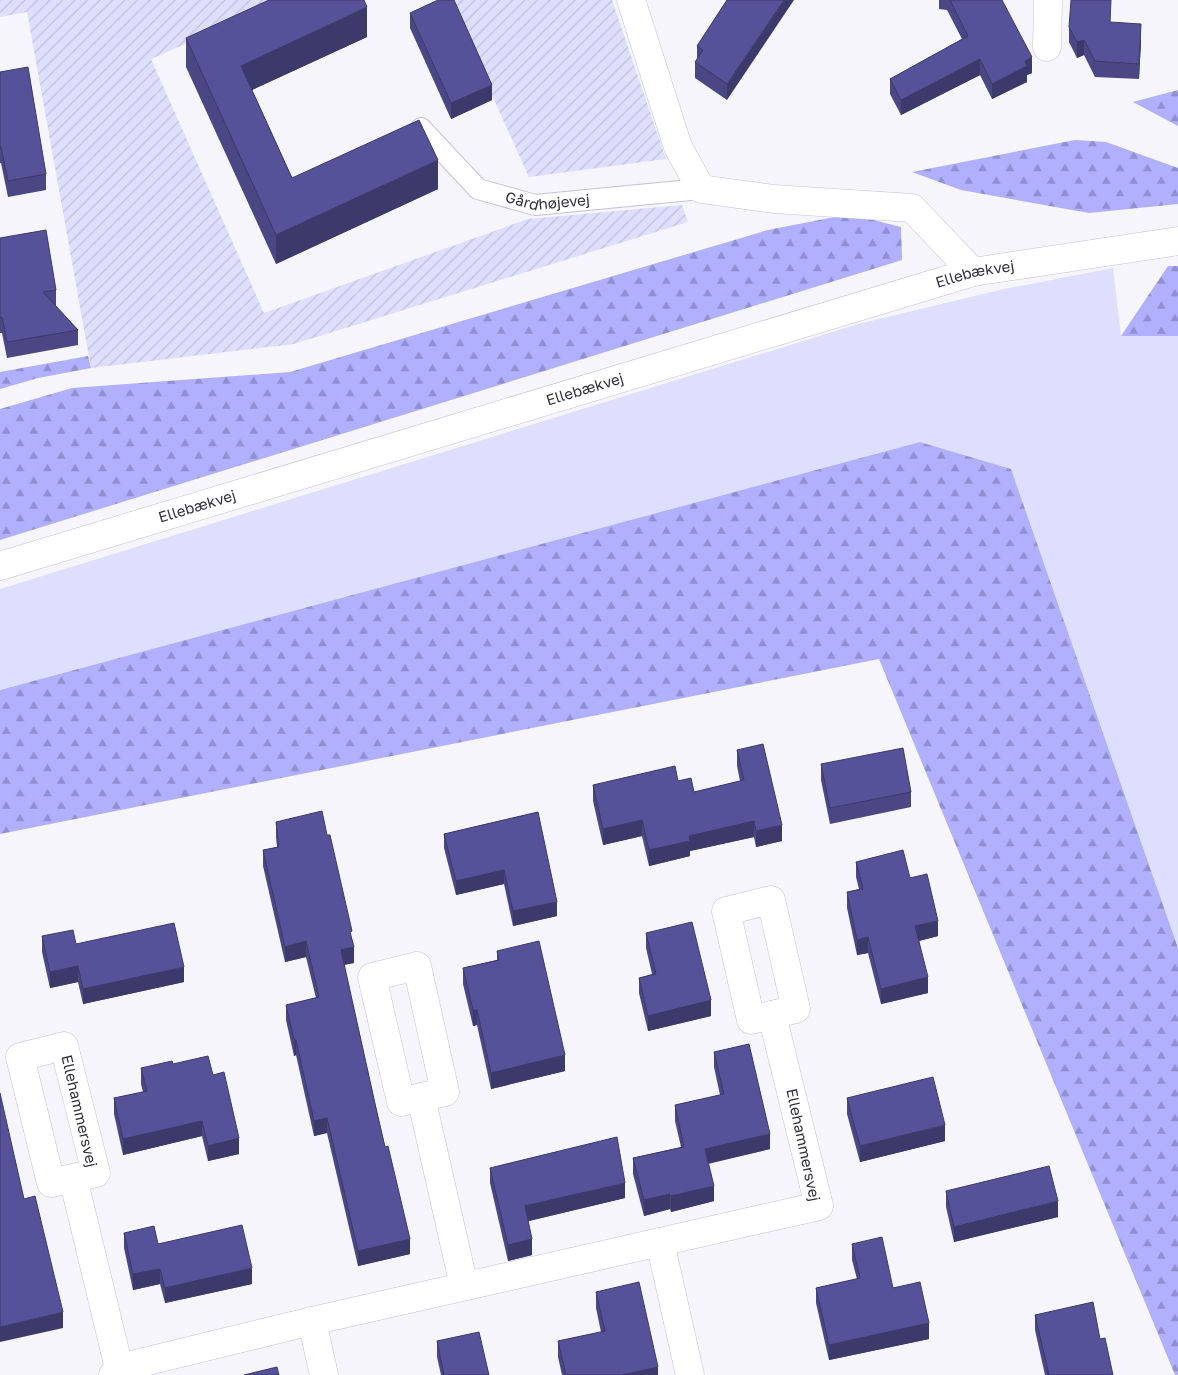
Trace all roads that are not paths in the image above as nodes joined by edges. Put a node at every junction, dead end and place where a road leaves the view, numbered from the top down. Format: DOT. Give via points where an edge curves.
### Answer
graph roads {
  1 [pos="631,0"];
  2 [pos="1048,0"];
  3 [pos="1048,48"];
  4 [pos="421,128"];
  5 [pos="701,189"];
  6 [pos="1178,241"];
  7 [pos="973,272"];
  8 [pos="0,566"];
  9 [pos="772,1015"];
  10 [pos="421,1097"];
  11 [pos="72,1178"];
  12 [pos="660,1242"];
  13 [pos="464,1286"];
  14 [pos="312,1321"];
  15 [pos="116,1372"];
  16 [pos="324,1375"];
  17 [pos="690,1375"];
  1 -- 5 [label="street" via="678,147"];
  2 -- 3 [label="street"];
  4 -- 5 [label="lane, Gårdhøjevej" via="478,189 535,205"];
  5 -- 7 [label="street, Gårdhøjevej" via="774,199 912,208"];
  6 -- 7 [label="street, Ellebækvej"];
  7 -- 8 [label="street, Ellebækvej"];
  9 -- 12 [label="street, Ellehammersvej" via="819,1206"];
  10 -- 10 [label="street" via="401,1102 372,977 416,966 445,1092"];
  10 -- 13 [label="street"];
  11 -- 11 [label="street, Ellehammersvej" via="51,1184 20,1057 64,1046 96,1173"];
  11 -- 15 [label="street, Ellehammersvej"];
  12 -- 13 [label="street, Ellehammersvej"];
  12 -- 17 [label="street"];
  13 -- 14 [label="street, Ellehammersvej"];
  14 -- 15 [label="street, Ellehammersvej"];
  14 -- 16 [label="street"];
}
